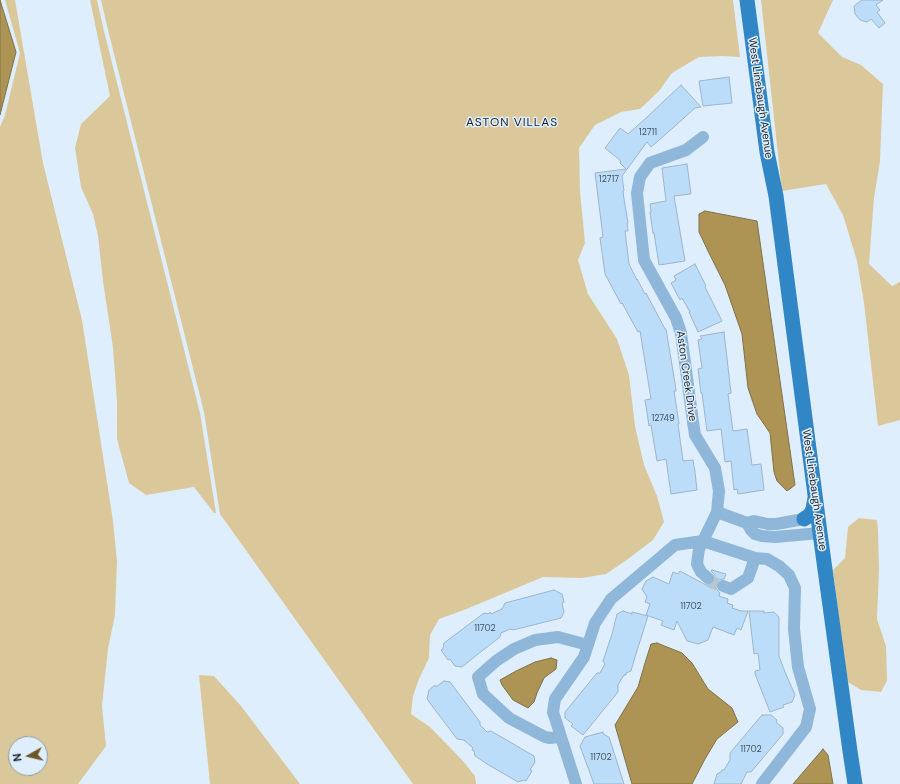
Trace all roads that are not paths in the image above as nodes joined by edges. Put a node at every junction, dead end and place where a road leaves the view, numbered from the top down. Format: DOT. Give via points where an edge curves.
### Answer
graph roads {
  1 [pos="747,0"];
  2 [pos="756,0"];
  3 [pos="703,137"];
  4 [pos="776,196"];
  5 [pos="815,497"];
  6 [pos="717,512"];
  7 [pos="804,519"];
  8 [pos="747,523"];
  9 [pos="820,532"];
  10 [pos="703,541"];
  11 [pos="756,558"];
  12 [pos="708,578"];
  13 [pos="723,586"];
  14 [pos="588,644"];
  15 [pos="560,737"];
  16 [pos="576,784"];
  17 [pos="762,784"];
  18 [pos="855,784"];
  1 -- 4 [label="main road, West Linebaugh Avenue" via="767,152"];
  2 -- 4 [label="main road, West Linebaugh Avenue"];
  3 -- 6 [label="street, Aston Creek Drive" via="686,150 650,163 640,177 637,193 644,260 676,318 681,333 695,435 715,468 719,491"];
  4 -- 5 [label="main road, West Linebaugh Avenue"];
  5 -- 7 [label="main road" via="813,509"];
  5 -- 9 [label="main road, West Linebaugh Avenue"];
  6 -- 8 [label="street"];
  6 -- 10 [label="street"];
  7 -- 8 [label="street" via="772,524 754,520"];
  8 -- 9 [label="street" via="755,534 762,536"];
  9 -- 18 [label="main road, West Linebaugh Avenue"];
  10 -- 11 [label="street"];
  10 -- 12 [label="street" via="697,564"];
  10 -- 14 [label="street" via="675,545 611,599 595,623"];
  11 -- 13 [label="street" via="748,578 731,589"];
  11 -- 17 [label="street" via="767,559 779,566 789,575 795,588 794,629 798,667 810,709 806,727"];
  14 -- 15 [label="street" via="584,657 555,700 554,712"];
  14 -- 15 [label="street" via="558,637 536,640 514,649 478,677 483,694 509,718 545,737"];
  15 -- 16 [label="street"];
}
